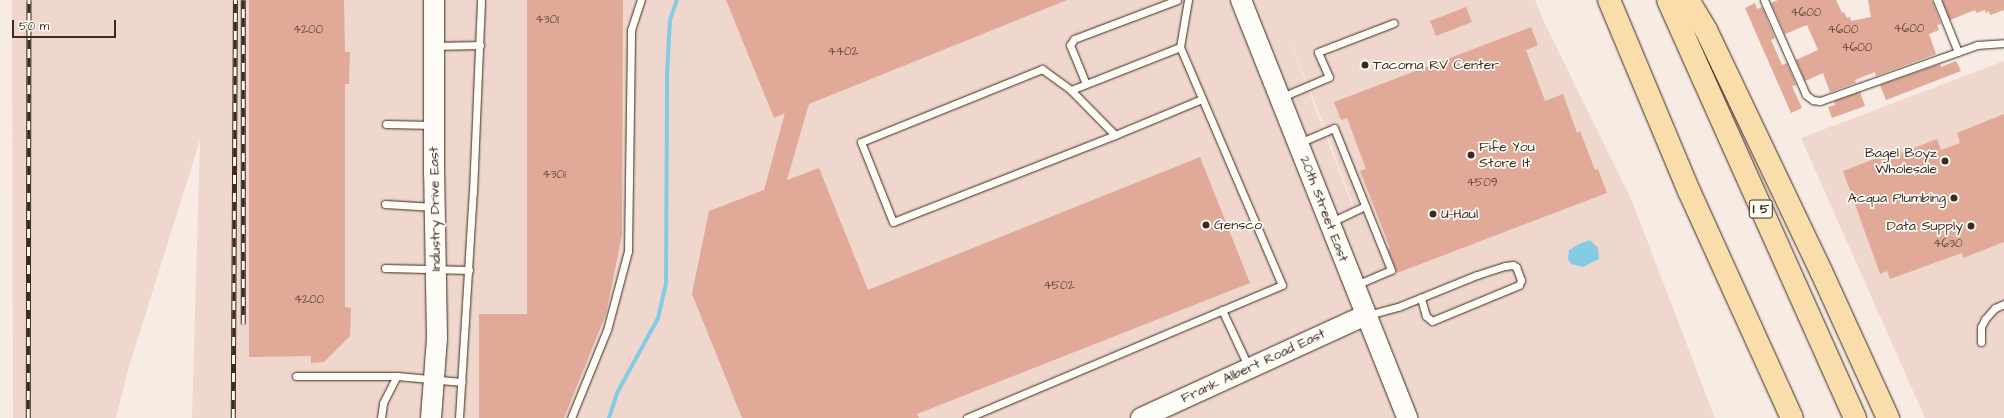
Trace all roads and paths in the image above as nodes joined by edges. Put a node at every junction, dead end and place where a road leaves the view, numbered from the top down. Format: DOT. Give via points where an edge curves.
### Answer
graph roads {
  1 [pos="434,0"];
  2 [pos="481,0"];
  3 [pos="641,0"];
  4 [pos="1177,0"];
  5 [pos="1188,0"];
  6 [pos="1241,0"];
  7 [pos="1609,0"];
  8 [pos="1668,0"];
  9 [pos="1688,0"];
  10 [pos="1764,0"];
  11 [pos="1937,0"];
  12 [pos="1394,23"];
  13 [pos="2004,43"];
  14 [pos="480,45"];
  15 [pos="434,46"];
  16 [pos="1180,47"];
  17 [pos="1958,52"];
  18 [pos="1086,84"];
  19 [pos="1071,90"];
  20 [pos="1280,98"];
  21 [pos="1202,99"];
  22 [pos="386,124"];
  23 [pos="434,125"];
  24 [pos="1114,135"];
  25 [pos="1298,143"];
  26 [pos="385,204"];
  27 [pos="1366,206"];
  28 [pos="434,207"];
  29 [pos="1329,222"];
  30 [pos="385,268"];
  31 [pos="436,269"];
  32 [pos="469,270"];
  33 [pos="1354,286"];
  34 [pos="1421,298"];
  35 [pos="2004,304"];
  36 [pos="1222,310"];
  37 [pos="1366,315"];
  38 [pos="1981,342"];
  39 [pos="1249,368"];
  40 [pos="296,376"];
  41 [pos="397,376"];
  42 [pos="435,379"];
  43 [pos="462,382"];
  44 [pos="381,418"];
  45 [pos="431,418"];
  46 [pos="459,418"];
  47 [pos="571,418"];
  48 [pos="967,418"];
  49 [pos="1141,418"];
  50 [pos="1407,418"];
  51 [pos="1792,418"];
  52 [pos="1855,418"];
  53 [pos="1888,418"];
  1 -- 15 [label="street, Industry Drive East"];
  2 -- 14 [label="lane"];
  3 -- 47 [label="lane" via="631,30 628,251 607,330"];
  4 -- 18 [label="lane" via="1074,39 1070,45"];
  5 -- 16 [label="lane"];
  6 -- 20 [label="street, 20th Street East"];
  7 -- 51 [label="highway" via="1689,191"];
  8 -- 52 [label="highway, I 5"];
  9 -- 53 [label="highway" via="1706,30"];
  10 -- 17 [label="lane" via="1806,95 1813,100 1820,101"];
  11 -- 17 [label="lane"];
  12 -- 20 [label="lane" via="1318,52 1329,77"];
  13 -- 17 [label="lane" via="1977,45"];
  14 -- 15 [label="lane"];
  14 -- 32 [label="lane"];
  15 -- 23 [label="street, Industry Drive East"];
  16 -- 18 [label="lane"];
  16 -- 21 [label="lane"];
  18 -- 19 [label="lane"];
  19 -- 24 [label="lane"];
  19 -- 24 [label="lane" via="1042,69 861,142 893,222"];
  20 -- 25 [label="street, 20th Street East"];
  21 -- 24 [label="lane"];
  21 -- 36 [label="lane" via="1282,285"];
  22 -- 23 [label="lane"];
  23 -- 28 [label="street, Industry Drive East"];
  25 -- 27 [label="lane" via="1334,128"];
  25 -- 29 [label="street, 20th Street East"];
  26 -- 28 [label="lane"];
  27 -- 29 [label="lane"];
  27 -- 33 [label="lane" via="1391,270"];
  28 -- 31 [label="street, Industry Drive East"];
  29 -- 33 [label="street, 20th Street East"];
  30 -- 31 [label="lane"];
  31 -- 32 [label="lane"];
  31 -- 42 [label="street, Industry Drive East"];
  32 -- 43 [label="lane"];
  33 -- 37 [label="street, 20th Street East"];
  34 -- 34 [label="lane" via="1505,266 1516,267 1522,280 1519,285 1432,322 1426,316"];
  34 -- 37 [label="lane"];
  35 -- 38 [label="lane" via="1995,308 1985,319"];
  36 -- 39 [label="lane"];
  36 -- 48 [label="lane"];
  37 -- 39 [label="street, Frank Albert Road East"];
  37 -- 50 [label="street, 20th Street East"];
  39 -- 49 [label="street, Frank Albert Road East" via="1166,409"];
  40 -- 41 [label="lane"];
  41 -- 42 [label="lane"];
  41 -- 44 [label="lane" via="383,402"];
  42 -- 43 [label="lane"];
  42 -- 45 [label="street, Industry Drive East"];
  43 -- 46 [label="lane"];
}
